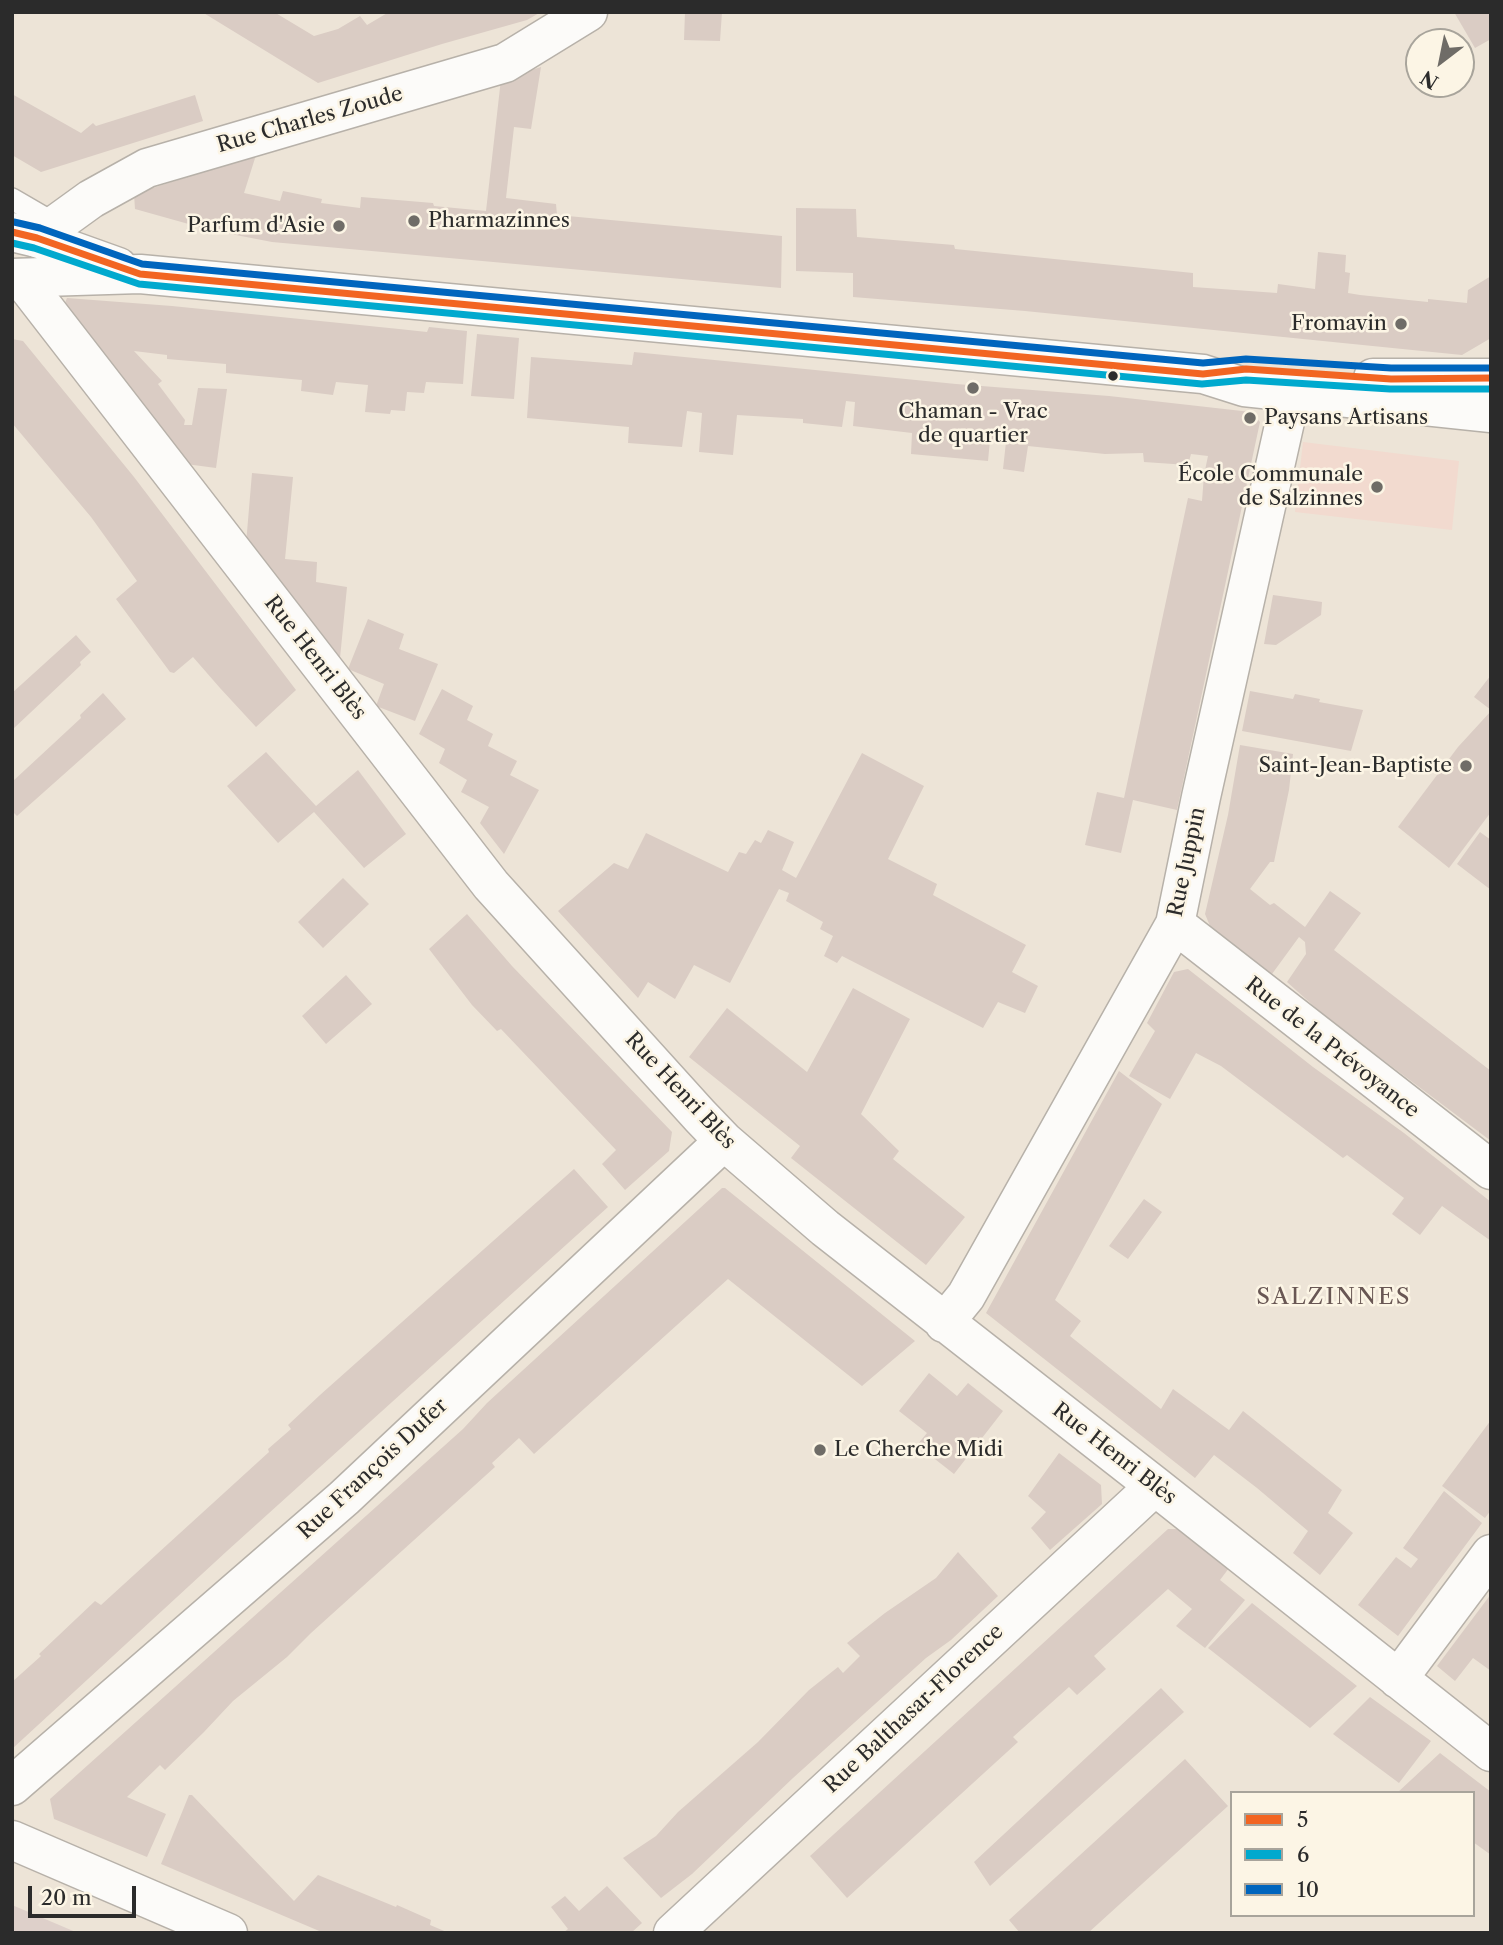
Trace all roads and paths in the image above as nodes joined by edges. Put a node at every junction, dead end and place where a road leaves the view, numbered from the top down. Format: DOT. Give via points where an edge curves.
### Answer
graph roads {
  1 [pos="588,12"];
  2 [pos="12,199"];
  3 [pos="35,231"];
  4 [pos="140,274"];
  5 [pos="17,278"];
  6 [pos="1203,374"];
  7 [pos="1491,378"];
  8 [pos="1290,392"];
  9 [pos="1491,413"];
  10 [pos="1175,925"];
  11 [pos="724,1140"];
  12 [pos="1491,1170"];
  13 [pos="944,1322"];
  14 [pos="1155,1486"];
  15 [pos="1491,1554"];
  16 [pos="1398,1679"];
  17 [pos="1491,1752"];
  18 [pos="12,1786"];
  19 [pos="12,1840"];
  20 [pos="228,1933"];
  21 [pos="673,1933"];
  1 -- 3 [label="street, Rue Charles Zoude" via="505,64 147,168"];
  2 -- 3 [label="lane"];
  3 -- 4 [label="street"];
  4 -- 5 [label="street"];
  4 -- 6 [label="street"];
  5 -- 11 [label="street, Rue Henri Blès" via="491,885"];
  6 -- 7 [label="street" via="1246,369 1391,379"];
  6 -- 8 [label="street" via="1244,387"];
  8 -- 9 [label="street"];
  8 -- 10 [label="street, Rue Juppin"];
  10 -- 12 [label="street, Rue de la Prévoyance"];
  10 -- 13 [label="street, Rue Juppin" via="966,1296"];
  11 -- 13 [label="street, Rue Henri Blès"];
  11 -- 18 [label="street, Rue François Dufer" via="344,1498"];
  13 -- 14 [label="street, Rue Henri Blès"];
  14 -- 16 [label="street, Rue Henri Blès"];
  14 -- 21 [label="street, Rue Balthasar-Florence"];
  15 -- 16 [label="street"];
  16 -- 17 [label="street, Rue Henri Blès"];
  19 -- 20 [label="street"];
}
